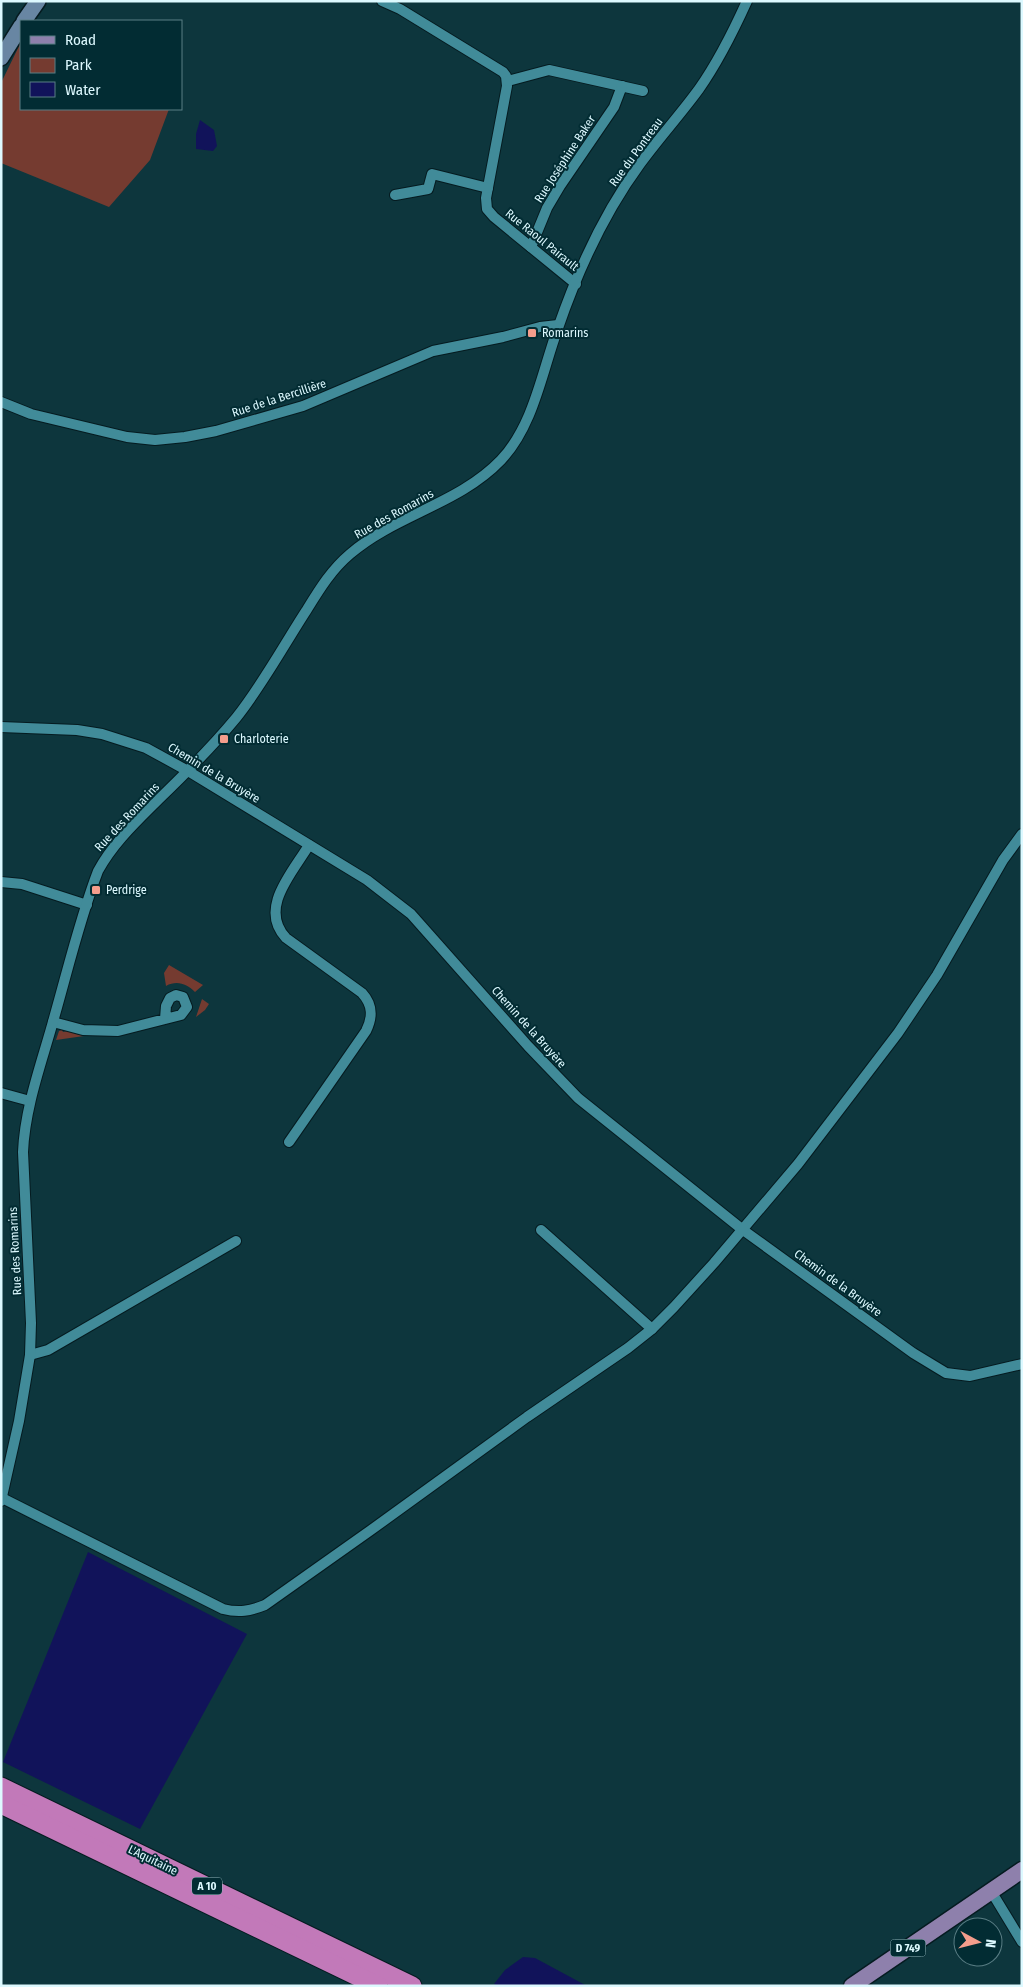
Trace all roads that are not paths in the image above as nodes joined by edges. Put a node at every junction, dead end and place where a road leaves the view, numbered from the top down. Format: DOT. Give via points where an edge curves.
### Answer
graph roads {
  1 [pos="38,1"];
  2 [pos="382,1"];
  3 [pos="747,1"];
  4 [pos="25,20"];
  5 [pos="20,28"];
  6 [pos="1,58"];
  7 [pos="508,81"];
  8 [pos="622,86"];
  9 [pos="643,91"];
  10 [pos="488,188"];
  11 [pos="395,196"];
  12 [pos="531,247"];
  13 [pos="576,284"];
  14 [pos="558,325"];
  15 [pos="1,402"];
  16 [pos="1,728"];
  17 [pos="188,771"];
  18 [pos="1022,834"];
  19 [pos="310,845"];
  20 [pos="1,882"];
  21 [pos="86,905"];
  22 [pos="165,1019"];
  23 [pos="53,1022"];
  24 [pos="1,1093"];
  25 [pos="30,1101"];
  26 [pos="289,1142"];
  27 [pos="541,1230"];
  28 [pos="744,1230"];
  29 [pos="236,1241"];
  30 [pos="652,1329"];
  31 [pos="30,1355"];
  32 [pos="1022,1364"];
  33 [pos="2,1499"];
  34 [pos="1,1787"];
  35 [pos="1,1804"];
  36 [pos="1022,1870"];
  37 [pos="991,1891"];
  38 [pos="1022,1942"];
  39 [pos="378,1986"];
  40 [pos="412,1986"];
  41 [pos="852,1986"];
  1 -- 4 [label="main road"];
  2 -- 7 [label="street" via="400,8 503,72"];
  3 -- 13 [label="street, Rue du Pontreau" via="700,88 639,164 600,227"];
  5 -- 6 [label="main road"];
  7 -- 8 [label="street" via="549,70"];
  7 -- 10 [label="street, Rue Raoul Pairault"];
  8 -- 9 [label="street"];
  8 -- 12 [label="street, Rue Joséphine Baker" via="614,107 547,208"];
  10 -- 11 [label="street" via="432,174 428,189"];
  10 -- 12 [label="street, Rue Raoul Pairault" via="486,203 490,213"];
  12 -- 13 [label="street, Rue Raoul Pairault"];
  13 -- 14 [label="street, Rue du Pontreau"];
  14 -- 15 [label="street, Rue de la Bercillière" via="433,351 310,403 185,437 155,440 127,437 31,414"];
  14 -- 17 [label="street, Rue des Romarins" via="531,408 511,448 467,487 379,534 341,562 243,708"];
  16 -- 17 [label="street, Chemin de la Bruyère" via="56,728 102,734 146,748"];
  17 -- 19 [label="street, Chemin de la Bruyère"];
  17 -- 21 [label="street, Rue des Romarins" via="110,851 98,871"];
  18 -- 28 [label="street" via="898,1034 823,1134"];
  19 -- 26 [label="street" via="280,893 274,912 275,923 286,938 362,993 370,1004 372,1017 366,1031"];
  19 -- 28 [label="street, Chemin de la Bruyère" via="382,890 411,914 578,1098"];
  20 -- 21 [label="street" via="22,884"];
  21 -- 23 [label="street, Rue des Romarins"];
  22 -- 23 [label="street" via="105,1032"];
  23 -- 25 [label="street, Rue des Romarins"];
  24 -- 25 [label="street"];
  25 -- 31 [label="street, Rue des Romarins" via="23,1152"];
  27 -- 30 [label="street"];
  28 -- 30 [label="street"];
  28 -- 32 [label="street, Chemin de la Bruyère" via="941,1371 970,1376"];
  29 -- 31 [label="street" via="48,1350"];
  30 -- 33 [label="street" via="265,1605 254,1609 234,1612 224,1609"];
  31 -- 33 [label="street, Rue des Romarins"];
  34 -- 40 [label="highway, L'Aquitaine / A 10"];
  35 -- 39 [label="highway, L'Aquitaine / A 10"];
  36 -- 37 [label="main road, D 749"];
  37 -- 38 [label="street"];
  37 -- 41 [label="main road, D 749"];
}
